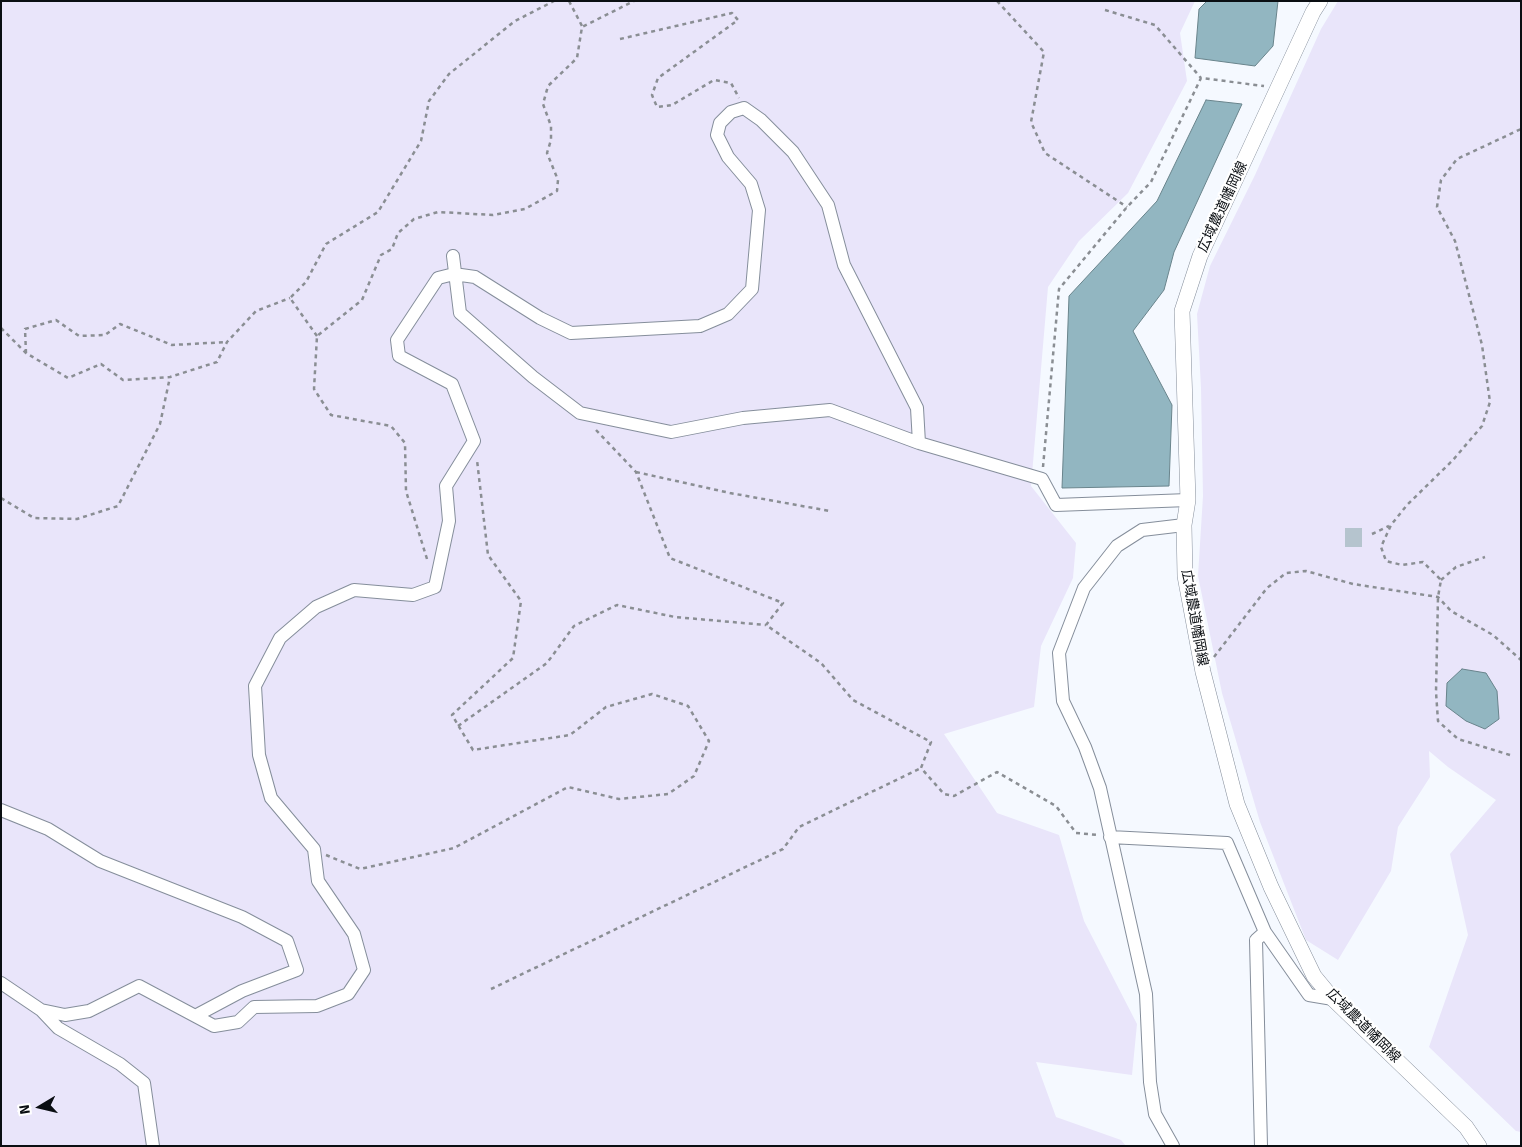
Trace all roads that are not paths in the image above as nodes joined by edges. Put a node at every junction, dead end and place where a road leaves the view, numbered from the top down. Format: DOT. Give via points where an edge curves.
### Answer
graph roads {
  1 [pos="1320,1"];
  2 [pos="453,256"];
  3 [pos="454,274"];
  4 [pos="919,443"];
  5 [pos="1188,500"];
  6 [pos="1184,525"];
  7 [pos="1,810"];
  8 [pos="1110,836"];
  9 [pos="1264,932"];
  10 [pos="1,983"];
  11 [pos="1333,999"];
  12 [pos="41,1010"];
  13 [pos="197,1014"];
  14 [pos="153,1146"];
  15 [pos="1173,1146"];
  16 [pos="1261,1146"];
  17 [pos="1479,1146"];
  1 -- 5 [label="street, 広域農道幡岡線" via="1200,256 1182,311"];
  2 -- 3 [label="street"];
  3 -- 4 [label="street" via="460,313 580,413 671,432 744,418 830,410"];
  3 -- 4 [label="street" via="475,277 540,318 571,333 700,326 728,314 752,289 759,210 751,184 728,157 717,135 720,123 731,112 744,108 793,152 828,205 844,265 917,408"];
  3 -- 13 [label="street" via="438,278 397,340 399,356 452,384 474,441 446,486 449,521 435,587 414,595 354,590 316,607 280,638 255,686 260,755 271,798 314,849 318,881 354,934 364,970 348,994 317,1006 254,1007 238,1022 214,1026"];
  4 -- 5 [label="street" via="1042,479 1056,505"];
  5 -- 6 [label="street, 広域農道幡岡線"];
  6 -- 8 [label="street" via="1142,530 1117,546 1084,588 1058,653 1063,701 1100,788"];
  6 -- 11 [label="street, 広域農道幡岡線" via="1185,576 1203,672 1237,804 1305,958 1314,976"];
  7 -- 13 [label="street" via="48,829 100,861 242,917 287,941 296,970 242,991"];
  8 -- 9 [label="street" via="1227,842"];
  8 -- 15 [label="street" via="1146,994 1150,1082 1155,1114"];
  9 -- 11 [label="street" via="1309,995"];
  9 -- 16 [label="street" via="1256,940"];
  10 -- 12 [label="street"];
  11 -- 17 [label="street, 広域農道幡岡線" via="1466,1127"];
  12 -- 13 [label="street" via="65,1015 89,1011 139,986"];
  12 -- 14 [label="street" via="58,1028 144,1082"];
}
